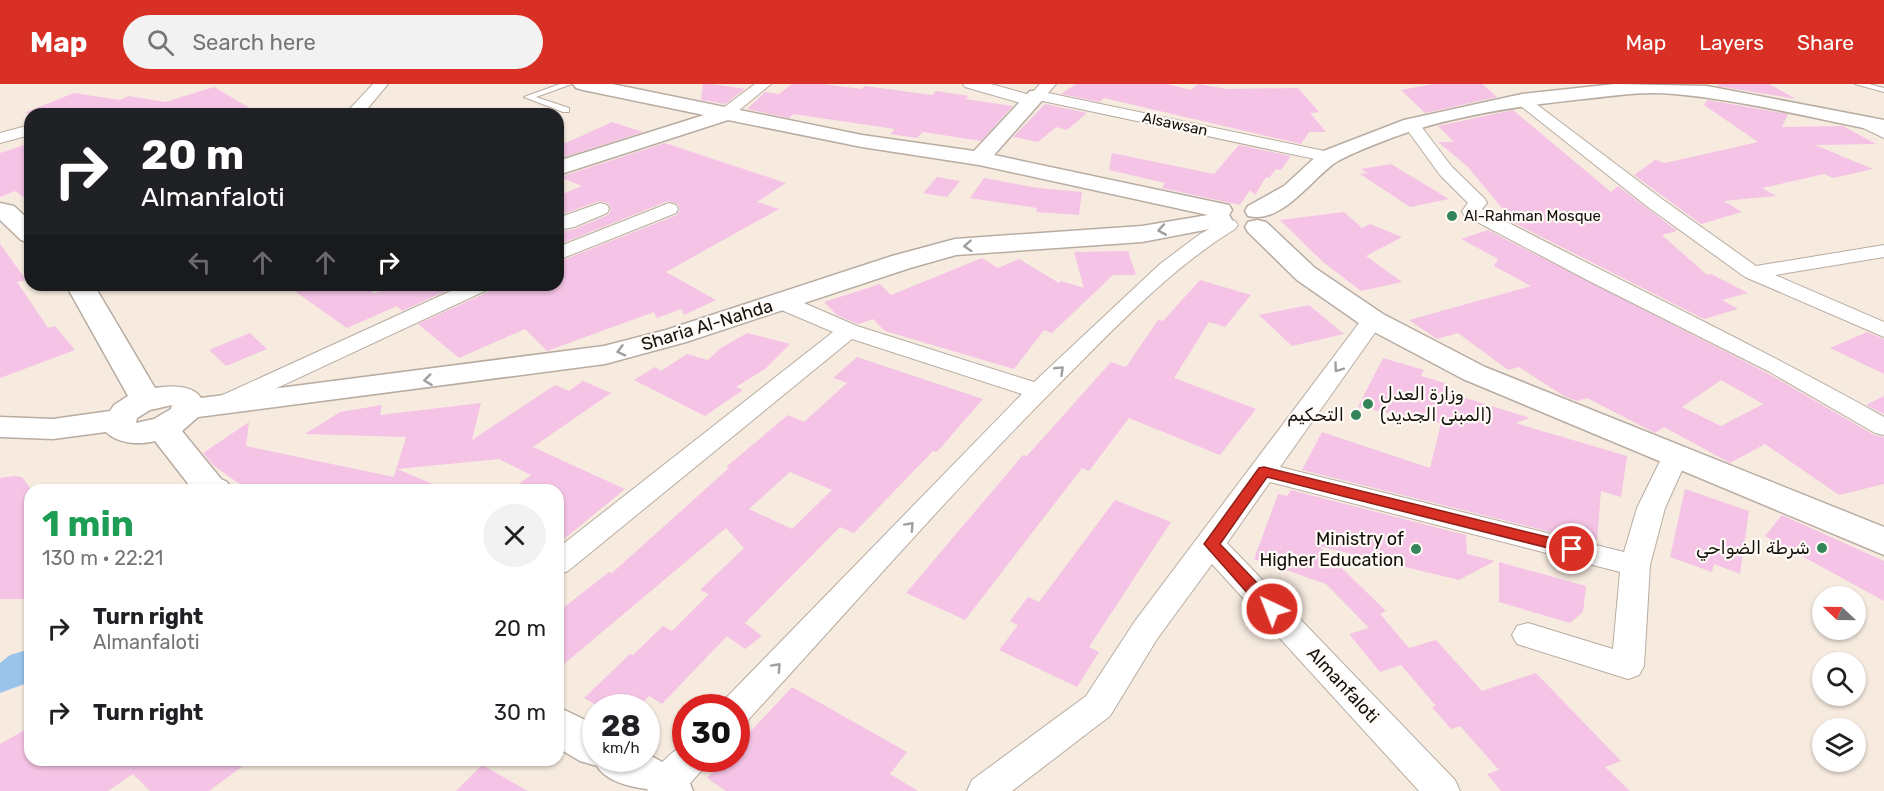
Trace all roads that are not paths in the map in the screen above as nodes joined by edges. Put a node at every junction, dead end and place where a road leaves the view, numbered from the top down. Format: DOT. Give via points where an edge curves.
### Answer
graph roads {
  1 [pos="381,84"];
  2 [pos="568,84"];
  3 [pos="584,84"];
  4 [pos="764,84"];
  5 [pos="970,84"];
  6 [pos="1612,84"];
  7 [pos="1859,84"];
  8 [pos="1641,87"];
  9 [pos="1706,88"];
  10 [pos="1884,90"];
  11 [pos="1039,93"];
  12 [pos="1522,100"];
  13 [pos="360,108"];
  14 [pos="560,108"];
  15 [pos="725,114"];
  16 [pos="1411,124"];
  17 [pos="1875,125"];
  18 [pos="24,132"];
  19 [pos="1884,133"];
  20 [pos="0,138"];
  21 [pos="1329,157"];
  22 [pos="979,158"];
  23 [pos="564,166"];
  24 [pos="600,209"];
  25 [pos="669,209"];
  26 [pos="0,210"];
  27 [pos="1236,219"];
  28 [pos="564,223"];
  29 [pos="24,230"];
  30 [pos="1884,251"];
  31 [pos="564,252"];
  32 [pos="1752,273"];
  33 [pos="89,291"];
  34 [pos="468,291"];
  35 [pos="780,302"];
  36 [pos="1373,320"];
  37 [pos="1884,330"];
  38 [pos="849,332"];
  39 [pos="1037,391"];
  40 [pos="225,403"];
  41 [pos="166,412"];
  42 [pos="1884,427"];
  43 [pos="0,428"];
  44 [pos="1676,455"];
  45 [pos="1264,472"];
  46 [pos="207,484"];
  47 [pos="1884,542"];
  48 [pos="1211,544"];
  49 [pos="564,559"];
  50 [pos="1635,565"];
  51 [pos="1528,635"];
  52 [pos="750,695"];
  53 [pos="564,729"];
  54 [pos="582,739"];
  55 [pos="654,772"];
  56 [pos="675,779"];
  57 [pos="985,791"];
  58 [pos="1442,791"];
  1 -- 13 [label="street"];
  2 -- 14 [label="lane" via="528,97"];
  3 -- 15 [label="street"];
  4 -- 15 [label="street"];
  5 -- 11 [label="street, Alsawsan"];
  6 -- 8 [label="street"];
  7 -- 10 [label="lane"];
  8 -- 9 [label="street"];
  8 -- 12 [label="street"];
  9 -- 17 [label="street"];
  11 -- 21 [label="street, Alsawsan"];
  11 -- 22 [label="street"];
  12 -- 16 [label="street"];
  12 -- 32 [label="street"];
  15 -- 22 [label="street" via="862,141"];
  15 -- 23 [label="street"];
  16 -- 21 [label="street"];
  16 -- 42 [label="street" via="1446,171 1478,203 1471,211 1776,366"];
  17 -- 19 [label="street"];
  18 -- 20 [label="street"];
  21 -- 27 [label="street, Sharia Al-Nahda" via="1292,191"];
  22 -- 27 [label="street"];
  24 -- 28 [label="street"];
  25 -- 31 [label="street"];
  26 -- 29 [label="street"];
  27 -- 35 [label="street, Sharia Al-Nahda, one-way" via="1142,234 956,247"];
  27 -- 36 [label="street"];
  39 -- 27 [label="street, one-way" via="1160,275 1205,238"];
  30 -- 32 [label="street"];
  32 -- 37 [label="street"];
  33 -- 41 [label="street"];
  34 -- 40 [label="street"];
  35 -- 38 [label="street"];
  35 -- 40 [label="street, Sharia Al-Nahda, one-way" via="604,356"];
  36 -- 44 [label="street" via="1474,373"];
  36 -- 45 [label="street, one-way"];
  38 -- 39 [label="street"];
  38 -- 49 [label="street"];
  52 -- 39 [label="street, one-way"];
  40 -- 41 [label="street, Sharia Al-Nahda"];
  41 -- 43 [label="street" via="129,410 119,420 53,429"];
  41 -- 46 [label="street"];
  44 -- 47 [label="street"];
  44 -- 50 [label="street" via="1651,508"];
  45 -- 48 [label="street"];
  45 -- 50 [label="street"];
  48 -- 57 [label="street" via="1146,630 1098,706"];
  48 -- 58 [label="street, Almanfaloti"];
  50 -- 51 [label="street" via="1628,666"];
  53 -- 54 [label="street"];
  55 -- 56 [label="street"];
}
